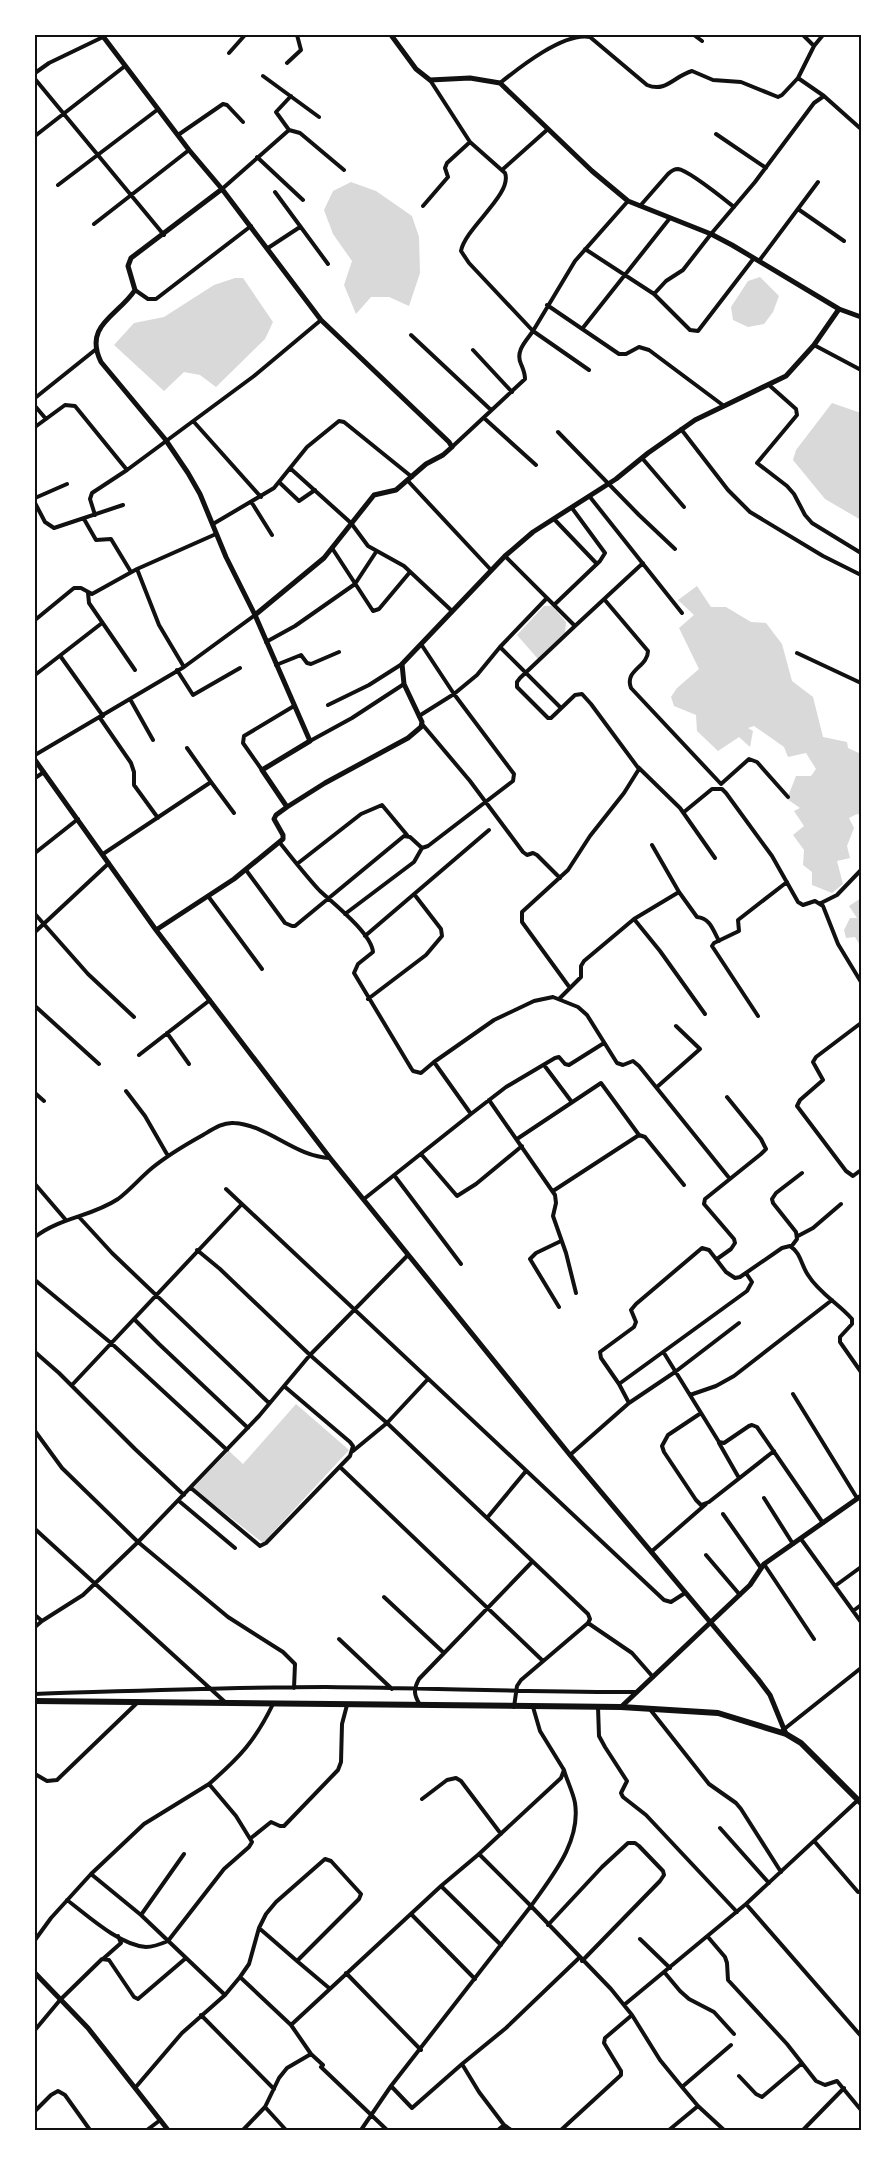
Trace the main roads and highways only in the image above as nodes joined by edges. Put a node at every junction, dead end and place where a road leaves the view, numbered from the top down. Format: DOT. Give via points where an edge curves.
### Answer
graph roads {
  1 [pos="35,1701"];
  2 [pos="859,1802"];
  1 -- 2 [label="main road" via="621,1707 718,1713 784,1731 801,1743"];
}
